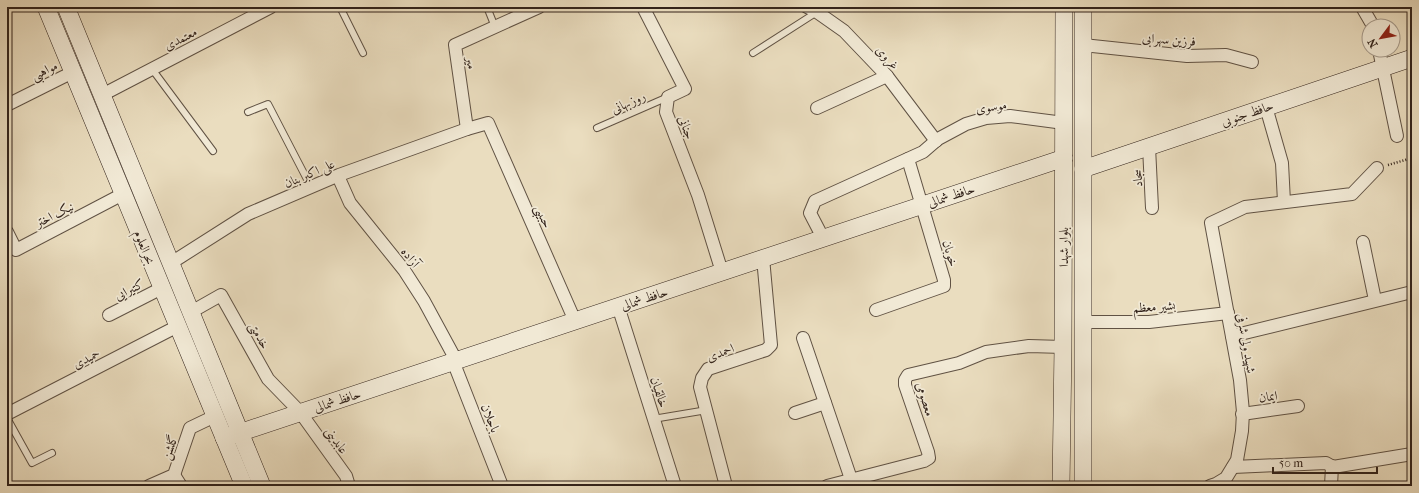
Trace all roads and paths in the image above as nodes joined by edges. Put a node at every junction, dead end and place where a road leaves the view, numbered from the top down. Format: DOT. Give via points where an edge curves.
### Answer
graph roads {
  1 [pos="46,7"];
  2 [pos="66,7"];
  3 [pos="340,7"];
  4 [pos="487,7"];
  5 [pos="539,7"];
  6 [pos="643,7"];
  7 [pos="1064,7"];
  8 [pos="1083,7"];
  9 [pos="1362,7"];
  10 [pos="267,8"];
  11 [pos="815,9"];
  12 [pos="1369,18"];
  13 [pos="495,27"];
  14 [pos="1083,45"];
  15 [pos="363,53"];
  16 [pos="753,53"];
  17 [pos="1381,58"];
  18 [pos="1412,58"];
  19 [pos="1252,62"];
  20 [pos="1384,67"];
  21 [pos="152,69"];
  22 [pos="73,72"];
  23 [pos="887,76"];
  24 [pos="102,95"];
  25 [pos="668,97"];
  26 [pos="7,104"];
  27 [pos="1266,107"];
  28 [pos="817,108"];
  29 [pos="248,112"];
  30 [pos="488,123"];
  31 [pos="1064,123"];
  32 [pos="597,128"];
  33 [pos="467,129"];
  34 [pos="1397,136"];
  35 [pos="936,141"];
  36 [pos="1149,147"];
  37 [pos="213,151"];
  38 [pos="1064,158"];
  39 [pos="1412,158"];
  40 [pos="908,159"];
  41 [pos="1377,168"];
  42 [pos="1083,169"];
  43 [pos="338,176"];
  44 [pos="311,187"];
  45 [pos="123,194"];
  46 [pos="1284,202"];
  47 [pos="923,205"];
  48 [pos="1152,208"];
  49 [pos="7,232"];
  50 [pos="823,238"];
  51 [pos="1363,242"];
  52 [pos="763,258"];
  53 [pos="171,263"];
  54 [pos="722,272"];
  55 [pos="162,288"];
  56 [pos="1412,292"];
  57 [pos="1375,300"];
  58 [pos="618,306"];
  59 [pos="876,310"];
  60 [pos="191,312"];
  61 [pos="1228,313"];
  62 [pos="108,315"];
  63 [pos="575,321"];
  64 [pos="1083,322"];
  65 [pos="178,326"];
  66 [pos="1232,336"];
  67 [pos="803,338"];
  68 [pos="1063,347"];
  69 [pos="454,361"];
  70 [pos="825,403"];
  71 [pos="1298,406"];
  72 [pos="707,410"];
  73 [pos="300,412"];
  74 [pos="795,413"];
  75 [pos="7,414"];
  76 [pos="1242,414"];
  77 [pos="215,416"];
  78 [pos="7,418"];
  79 [pos="653,419"];
  80 [pos="240,432"];
  81 [pos="224,438"];
  82 [pos="52,453"];
  83 [pos="1412,454"];
  84 [pos="1332,466"];
  85 [pos="1233,467"];
  86 [pos="174,475"];
  87 [pos="851,479"];
  88 [pos="149,486"];
  89 [pos="181,486"];
  90 [pos="244,486"];
  91 [pos="262,486"];
  92 [pos="349,486"];
  93 [pos="502,486"];
  94 [pos="675,486"];
  95 [pos="726,486"];
  96 [pos="827,486"];
  97 [pos="1061,486"];
  98 [pos="1083,486"];
  99 [pos="1210,486"];
  100 [pos="1331,486"];
  1 -- 22 [label="main road, بحرالعلوم"];
  2 -- 24 [label="main road, بحرالعلوم"];
  3 -- 15 [label="lane"];
  4 -- 13 [label="lane"];
  5 -- 13 [label="street, میر"];
  6 -- 25 [label="street" via="685,89"];
  7 -- 31 [label="main road, بلوار شهدا"];
  8 -- 14 [label="main road, بلوار شهدا"];
  9 -- 12 [label="street"];
  10 -- 21 [label="street, معتمدی"];
  11 -- 16 [label="lane"];
  11 -- 23 [label="street, غروی" via="844,31"];
  13 -- 33 [label="street, میر" via="455,45"];
  14 -- 19 [label="street, فرزین سهرابی" via="1187,56 1226,55"];
  14 -- 42 [label="main road, بلوار شهدا"];
  17 -- 20 [label="street"];
  18 -- 20 [label="main road, حافظ جنوبی"];
  20 -- 27 [label="main road, حافظ جنوبی"];
  20 -- 34 [label="street"];
  21 -- 24 [label="street, معتمدی"];
  21 -- 37 [label="lane"];
  22 -- 26 [label="street, مواهبی"];
  22 -- 45 [label="main road, بحرالعلوم"];
  23 -- 28 [label="street"];
  23 -- 35 [label="street, غروی"];
  24 -- 53 [label="main road, بحرالعلوم"];
  25 -- 32 [label="lane, روزبهانی"];
  25 -- 54 [label="street, جنانی" via="666,112 698,195"];
  27 -- 36 [label="main road, حافظ جنوبی"];
  27 -- 46 [label="street" via="1282,163"];
  29 -- 44 [label="lane" via="268,104"];
  30 -- 33 [label="street, علی اکبر بنان"];
  30 -- 63 [label="street, حبیبی"];
  31 -- 35 [label="street, موسوی" via="1010,116 986,118 966,124"];
  31 -- 38 [label="main road, بلوار شهدا"];
  33 -- 43 [label="street, علی اکبر بنان"];
  35 -- 40 [label="street, موسوی" via="923,152"];
  36 -- 42 [label="main road, حافظ جنوبی"];
  36 -- 48 [label="street, سجاد"];
  38 -- 42 [label="main road"];
  38 -- 47 [label="main road, حافظ شمالی"];
  38 -- 68 [label="main road, بلوار شهدا"];
  39 -- 41 [label="path"];
  40 -- 47 [label="street"];
  40 -- 50 [label="street, موسوی" via="815,201 810,213"];
  41 -- 46 [label="street" via="1352,194"];
  42 -- 64 [label="main road, بلوار شهدا"];
  43 -- 44 [label="street, علی اکبر بنان"];
  43 -- 69 [label="street, آزاده" via="350,203 424,300"];
  44 -- 53 [label="street, علی اکبر بنان" via="248,214"];
  45 -- 49 [label="street, نیک اختر" via="16,250"];
  45 -- 55 [label="main road, بحرالعلوم"];
  46 -- 61 [label="street, شهید ولی شرفی" via="1245,207 1211,223"];
  47 -- 50 [label="main road, حافظ شمالی"];
  47 -- 59 [label="street, خوبان" via="944,286"];
  50 -- 52 [label="main road, حافظ شمالی"];
  51 -- 57 [label="street"];
  52 -- 54 [label="main road, حافظ شمالی"];
  52 -- 72 [label="street, احمدی" via="771,345 766,350 708,369 700,387"];
  53 -- 60 [label="main road, بحرالعلوم"];
  54 -- 58 [label="main road, حافظ شمالی"];
  55 -- 62 [label="street, کتیرایی"];
  55 -- 65 [label="main road, بحرالعلوم"];
  56 -- 57 [label="street"];
  57 -- 66 [label="street"];
  58 -- 63 [label="main road, حافظ شمالی"];
  58 -- 79 [label="street, خالقیان"];
  60 -- 73 [label="street, خدمتی" via="221,295 268,379"];
  60 -- 80 [label="main road, بحرالعلوم"];
  61 -- 64 [label="street, بشیر معظم" via="1149,322"];
  61 -- 66 [label="street, شهید ولی شرفی"];
  63 -- 69 [label="main road, حافظ شمالی"];
  64 -- 98 [label="main road, بلوار شهدا"];
  65 -- 75 [label="street, حمیدی"];
  65 -- 77 [label="main road, بحرالعلوم"];
  66 -- 76 [label="street, شهید ولی شرفی" via="1240,380"];
  67 -- 70 [label="street"];
  68 -- 87 [label="street, معصومی" via="1029,346 986,352 959,363 908,375 905,385 929,458"];
  68 -- 97 [label="main road, بلوار شهدا"];
  69 -- 73 [label="main road, حافظ شمالی"];
  69 -- 93 [label="street, باجلان"];
  70 -- 74 [label="street"];
  70 -- 87 [label="street"];
  71 -- 76 [label="street, ایمان"];
  72 -- 79 [label="lane"];
  72 -- 95 [label="street, احمدی"];
  73 -- 80 [label="main road, حافظ شمالی"];
  73 -- 92 [label="street, عابدینی" via="346,476"];
  76 -- 85 [label="street, شهید ولی شرفی" via="1242,431 1237,460"];
  77 -- 81 [label="main road, بحرالعلوم"];
  77 -- 86 [label="street, گلشن" via="190,428"];
  78 -- 82 [label="lane" via="32,463"];
  79 -- 94 [label="street, خالقیان"];
  80 -- 81 [label="main road, حافظ شمالی"];
  80 -- 91 [label="main road, بحرالعلوم"];
  81 -- 90 [label="main road, بحرالعلوم"];
  83 -- 84 [label="street"];
  84 -- 85 [label="street" via="1326,462"];
  84 -- 100 [label="street"];
  85 -- 99 [label="street" via="1226,478"];
  86 -- 88 [label="street, گلشن"];
  86 -- 89 [label="street"];
  87 -- 96 [label="street, معصومی"];
}
